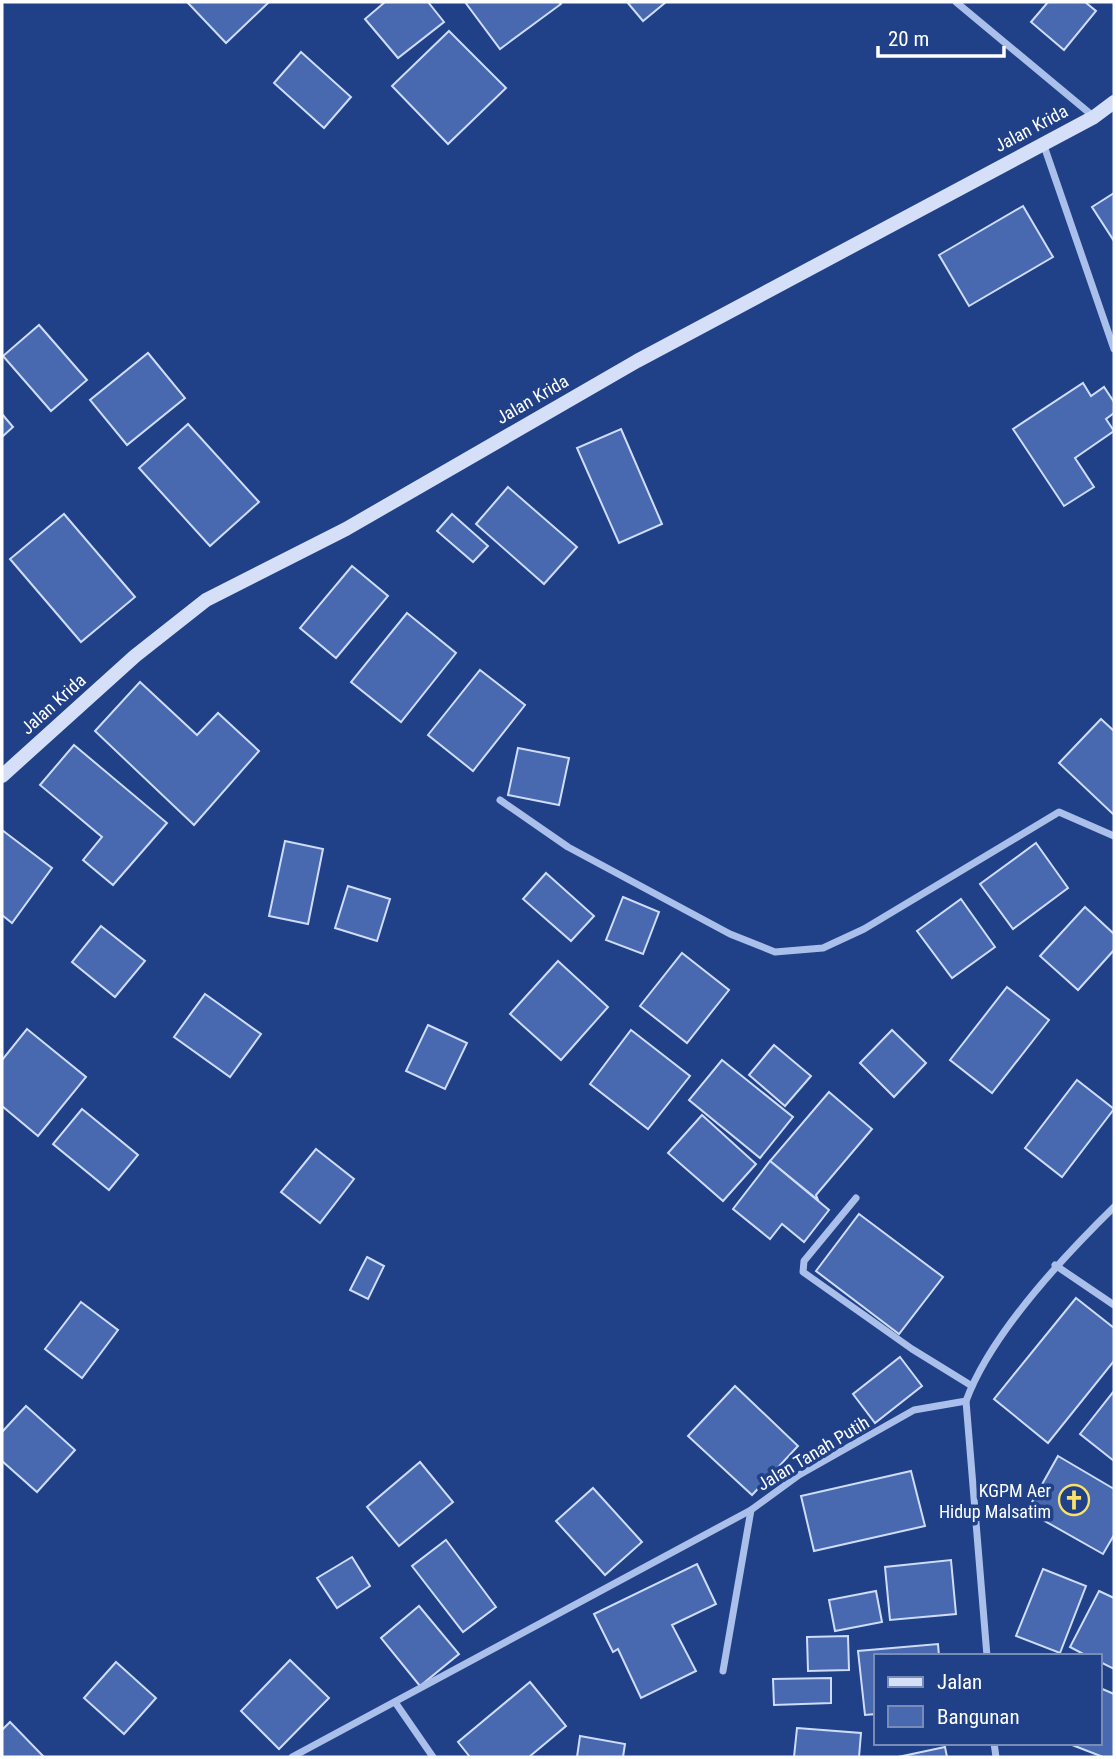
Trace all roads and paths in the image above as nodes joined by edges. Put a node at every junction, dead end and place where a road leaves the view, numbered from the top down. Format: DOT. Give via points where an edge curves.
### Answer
graph roads {
  1 [pos="956,2"];
  2 [pos="1114,102"];
  3 [pos="1094,117"];
  4 [pos="1043,143"];
  5 [pos="1114,349"];
  6 [pos="2,776"];
  7 [pos="500,800"];
  8 [pos="1114,836"];
  9 [pos="856,1198"];
  10 [pos="1114,1207"];
  11 [pos="1055,1265"];
  12 [pos="1114,1306"];
  13 [pos="972,1386"];
  14 [pos="966,1401"];
  15 [pos="751,1510"];
  16 [pos="987,1654"];
  17 [pos="723,1671"];
  18 [pos="395,1702"];
  19 [pos="292,1757"];
  20 [pos="433,1757"];
  1 -- 3 [label="street"];
  2 -- 3 [label="street, Jalan Krida"];
  3 -- 4 [label="street, Jalan Krida"];
  4 -- 5 [label="street"];
  4 -- 6 [label="street, Jalan Krida" via="637,361 346,529 206,600 135,656"];
  7 -- 8 [label="street" via="569,848 730,934 775,952 823,948 864,929 1059,812"];
  9 -- 13 [label="street" via="804,1261 803,1272"];
  10 -- 11 [label="street"];
  11 -- 12 [label="street"];
  11 -- 13 [label="street"];
  13 -- 14 [label="street"];
  14 -- 15 [label="street, Jalan Tanah Putih" via="914,1410 799,1475"];
  14 -- 16 [label="street"];
  15 -- 17 [label="street, Jalan Tanah Putih"];
  15 -- 18 [label="street"];
  18 -- 19 [label="street"];
  18 -- 20 [label="street"];
}
